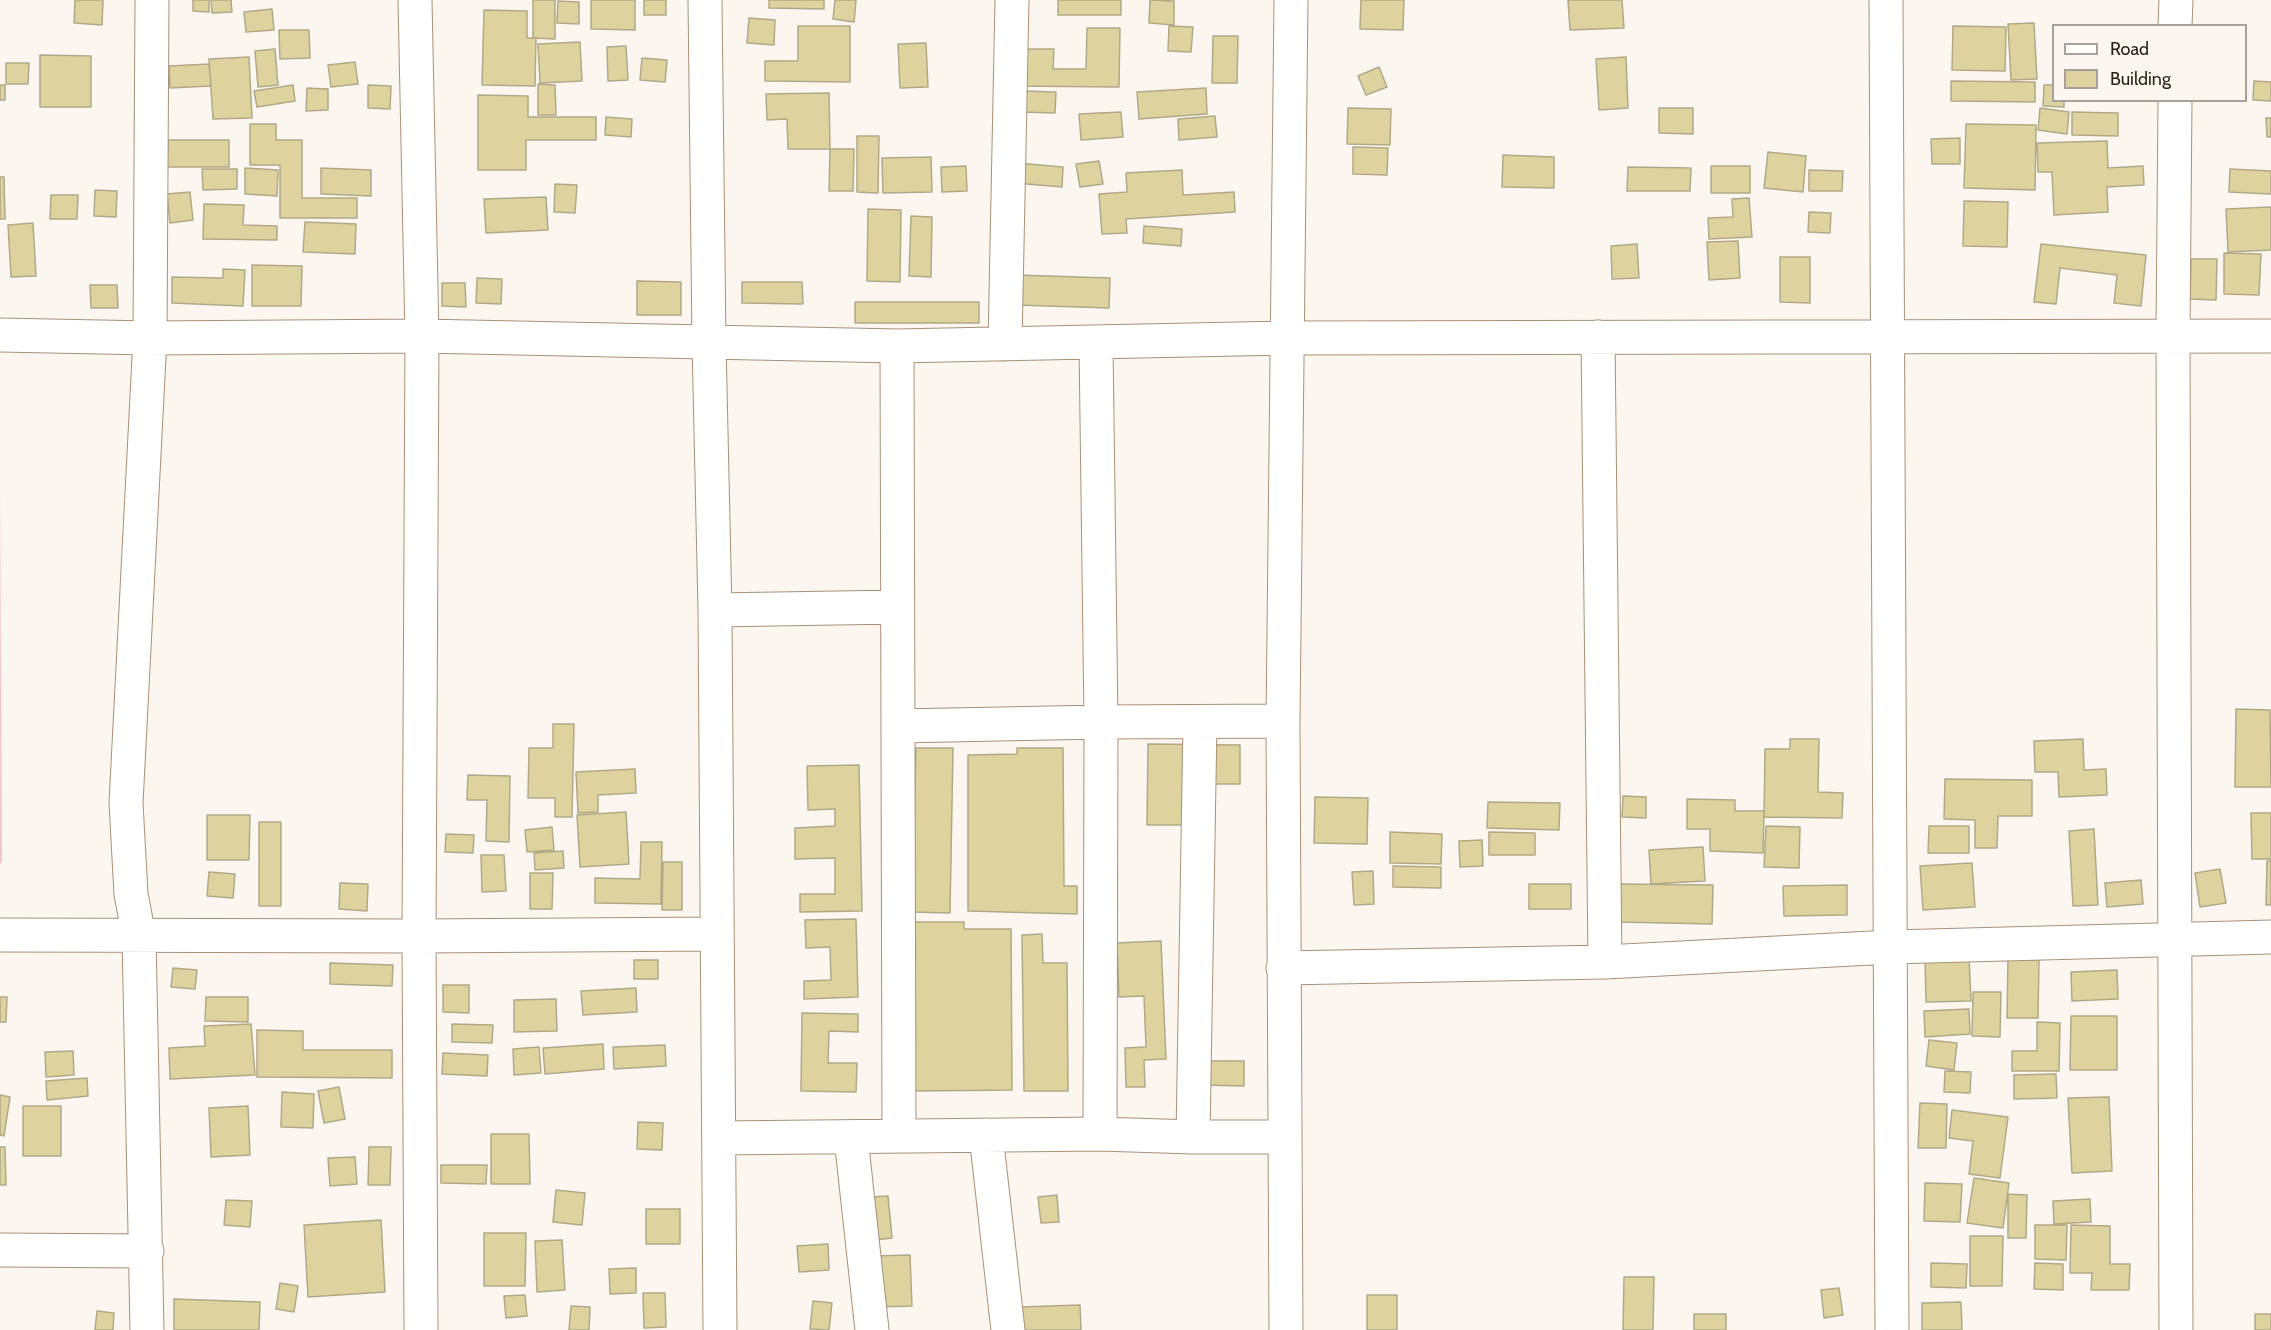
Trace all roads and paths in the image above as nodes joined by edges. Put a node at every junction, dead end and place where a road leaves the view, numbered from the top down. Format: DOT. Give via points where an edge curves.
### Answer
graph roads {
  1 [pos="152,0"];
  2 [pos="415,0"];
  3 [pos="705,0"];
  4 [pos="1012,0"];
  5 [pos="1291,0"];
  6 [pos="1886,0"];
  7 [pos="2176,0"];
  8 [pos="2175,24"];
  9 [pos="2175,102"];
  10 [pos="0,335"];
  11 [pos="422,336"];
  12 [pos="1888,336"];
  13 [pos="2173,336"];
  14 [pos="2271,336"];
  15 [pos="1598,337"];
  16 [pos="150,338"];
  17 [pos="1287,338"];
  18 [pos="709,342"];
  19 [pos="1096,343"];
  20 [pos="1005,344"];
  21 [pos="897,346"];
  22 [pos="897,607"];
  23 [pos="715,610"];
  24 [pos="1283,721"];
  25 [pos="1101,722"];
  26 [pos="1200,722"];
  27 [pos="897,726"];
  28 [pos="716,934"];
  29 [pos="0,935"];
  30 [pos="140,936"];
  31 [pos="419,936"];
  32 [pos="2271,937"];
  33 [pos="2176,940"];
  34 [pos="1891,947"];
  35 [pos="1605,962"];
  36 [pos="1283,968"];
  37 [pos="1100,1134"];
  38 [pos="899,1135"];
  39 [pos="986,1135"];
  40 [pos="1193,1137"];
  41 [pos="1284,1137"];
  42 [pos="719,1138"];
  43 [pos="851,1138"];
  44 [pos="0,1250"];
  45 [pos="147,1251"];
  46 [pos="147,1330"];
  47 [pos="421,1330"];
  48 [pos="720,1330"];
  49 [pos="872,1330"];
  50 [pos="1008,1330"];
  51 [pos="1286,1330"];
  52 [pos="1892,1330"];
  53 [pos="2176,1330"];
  1 -- 16 [label="street"];
  2 -- 11 [label="street"];
  3 -- 18 [label="street"];
  4 -- 20 [label="street"];
  5 -- 17 [label="street"];
  6 -- 12 [label="street"];
  7 -- 8 [label="street"];
  9 -- 13 [label="street"];
  10 -- 16 [label="street"];
  11 -- 16 [label="street"];
  11 -- 18 [label="street"];
  11 -- 31 [label="street"];
  12 -- 13 [label="street"];
  12 -- 15 [label="street"];
  12 -- 34 [label="street"];
  13 -- 14 [label="street"];
  13 -- 33 [label="street"];
  15 -- 17 [label="street"];
  15 -- 35 [label="street"];
  16 -- 30 [label="street" via="126,803 131,894"];
  17 -- 19 [label="street"];
  17 -- 24 [label="street"];
  18 -- 21 [label="street"];
  18 -- 23 [label="street"];
  19 -- 20 [label="street"];
  19 -- 25 [label="street"];
  20 -- 21 [label="street"];
  21 -- 22 [label="street"];
  22 -- 23 [label="street"];
  22 -- 27 [label="street"];
  23 -- 28 [label="street"];
  24 -- 26 [label="street"];
  24 -- 36 [label="street"];
  25 -- 26 [label="street"];
  25 -- 27 [label="street"];
  25 -- 37 [label="street"];
  26 -- 40 [label="street"];
  27 -- 38 [label="street"];
  28 -- 31 [label="street"];
  28 -- 42 [label="street"];
  29 -- 30 [label="street"];
  30 -- 31 [label="street"];
  30 -- 45 [label="street"];
  31 -- 47 [label="street"];
  32 -- 33 [label="street"];
  33 -- 34 [label="street"];
  33 -- 53 [label="street"];
  34 -- 35 [label="street"];
  34 -- 52 [label="street"];
  35 -- 36 [label="street"];
  36 -- 41 [label="street"];
  37 -- 39 [label="street"];
  37 -- 40 [label="street"];
  38 -- 39 [label="street"];
  38 -- 43 [label="street"];
  39 -- 50 [label="street"];
  40 -- 41 [label="street"];
  41 -- 51 [label="street"];
  42 -- 43 [label="street"];
  42 -- 48 [label="street"];
  43 -- 49 [label="street"];
  44 -- 45 [label="street"];
  45 -- 46 [label="street"];
}
